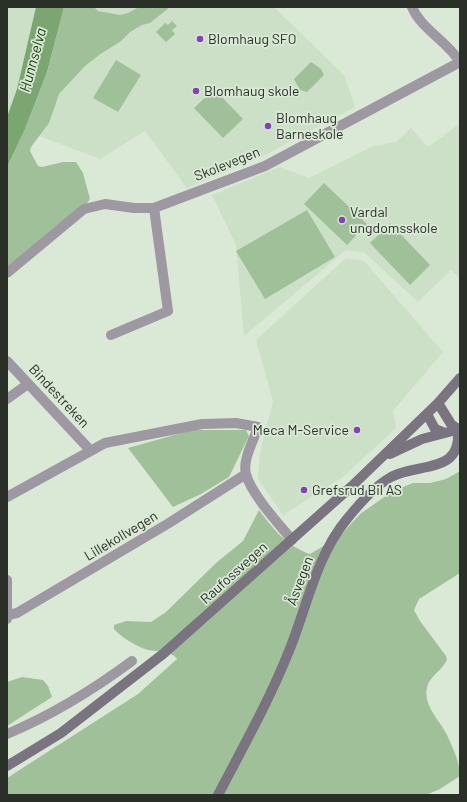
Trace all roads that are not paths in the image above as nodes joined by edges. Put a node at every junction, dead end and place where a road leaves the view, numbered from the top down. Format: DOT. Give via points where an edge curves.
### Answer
graph roads {
  1 [pos="412,7"];
  2 [pos="460,62"];
  3 [pos="154,208"];
  4 [pos="7,273"];
  5 [pos="111,335"];
  6 [pos="7,361"];
  7 [pos="460,378"];
  8 [pos="28,384"];
  9 [pos="7,399"];
  10 [pos="438,403"];
  11 [pos="427,414"];
  12 [pos="459,429"];
  13 [pos="445,433"];
  14 [pos="90,450"];
  15 [pos="378,461"];
  16 [pos="246,474"];
  17 [pos="7,497"];
  18 [pos="292,540"];
  19 [pos="7,580"];
  20 [pos="7,617"];
  21 [pos="132,661"];
  22 [pos="7,734"];
  23 [pos="7,766"];
  24 [pos="218,795"];
  1 -- 2 [label="street" via="416,16 450,48"];
  2 -- 3 [label="street, Skolevegen" via="265,166"];
  3 -- 4 [label="street, Skolevegen" via="105,204 84,209"];
  3 -- 5 [label="street" via="168,311"];
  6 -- 8 [label="street, Bindestreken"];
  7 -- 10 [label="main road, Raufossvegen"];
  8 -- 9 [label="street"];
  8 -- 14 [label="street, Bindestreken"];
  10 -- 11 [label="main road, Raufossvegen"];
  10 -- 12 [label="main road" via="450,424"];
  11 -- 13 [label="main road" via="435,429"];
  11 -- 15 [label="main road, Raufossvegen"];
  12 -- 13 [label="main road"];
  12 -- 24 [label="main road, Åsvegen" via="458,444 448,460 442,464 402,472 390,478 370,494 337,533 324,555 290,650 269,699"];
  13 -- 15 [label="main road" via="414,442"];
  14 -- 16 [label="street" via="105,443 202,424 236,423 258,427 247,459"];
  14 -- 17 [label="street"];
  15 -- 18 [label="main road, Raufossvegen"];
  16 -- 18 [label="street" via="268,512"];
  16 -- 20 [label="street, Lillekollvegen" via="169,523 18,613"];
  18 -- 23 [label="main road, Raufossvegen" via="163,654 61,733"];
  19 -- 20 [label="street"];
  21 -- 22 [label="street" via="96,687"];
}
